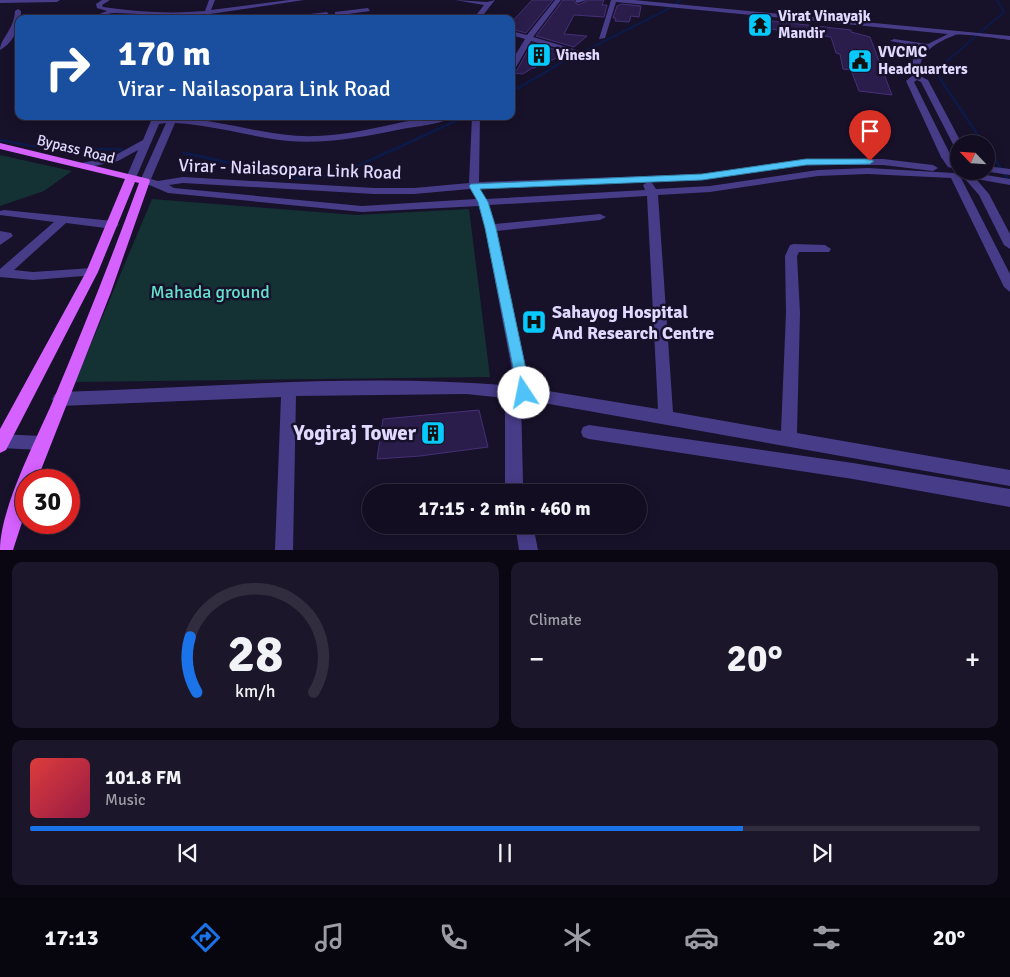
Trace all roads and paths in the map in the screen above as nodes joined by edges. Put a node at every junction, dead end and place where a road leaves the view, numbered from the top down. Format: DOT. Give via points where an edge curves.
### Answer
graph roads {
  1 [pos="57,0"];
  2 [pos="107,0"];
  3 [pos="212,0"];
  4 [pos="226,0"];
  5 [pos="301,0"];
  6 [pos="369,0"];
  7 [pos="458,0"];
  8 [pos="497,0"];
  9 [pos="558,0"];
  10 [pos="615,0"];
  11 [pos="0,1"];
  12 [pos="490,2"];
  13 [pos="671,3"];
  14 [pos="18,11"];
  15 [pos="113,11"];
  16 [pos="327,14"];
  17 [pos="18,15"];
  18 [pos="102,15"];
  19 [pos="174,15"];
  20 [pos="205,15"];
  21 [pos="218,15"];
  22 [pos="223,15"];
  23 [pos="323,15"];
  24 [pos="337,15"];
  25 [pos="479,15"];
  26 [pos="484,15"];
  27 [pos="15,25"];
  28 [pos="515,34"];
  29 [pos="952,35"];
  30 [pos="963,35"];
  31 [pos="15,38"];
  32 [pos="529,38"];
  33 [pos="601,38"];
  34 [pos="10,39"];
  35 [pos="1007,39"];
  36 [pos="894,41"];
  37 [pos="928,46"];
  38 [pos="0,48"];
  39 [pos="576,50"];
  40 [pos="515,62"];
  41 [pos="916,77"];
  42 [pos="156,120"];
  43 [pos="172,120"];
  44 [pos="189,120"];
  45 [pos="399,120"];
  46 [pos="431,120"];
  47 [pos="476,120"];
  48 [pos="396,128"];
  49 [pos="952,135"];
  50 [pos="148,141"];
  51 [pos="0,146"];
  52 [pos="85,165"];
  53 [pos="950,166"];
  54 [pos="950,170"];
  55 [pos="950,170"];
  56 [pos="1010,172"];
  57 [pos="995,173"];
  58 [pos="995,177"];
  59 [pos="645,180"];
  60 [pos="957,180"];
  61 [pos="974,180"];
  62 [pos="145,181"];
  63 [pos="1010,182"];
  64 [pos="474,186"];
  65 [pos="652,192"];
  66 [pos="483,202"];
  67 [pos="4,212"];
  68 [pos="600,217"];
  69 [pos="63,220"];
  70 [pos="113,225"];
  71 [pos="491,228"];
  72 [pos="0,235"];
  73 [pos="0,241"];
  74 [pos="1010,245"];
  75 [pos="826,249"];
  76 [pos="92,272"];
  77 [pos="2,273"];
  78 [pos="1010,287"];
  79 [pos="289,390"];
  80 [pos="519,392"];
  81 [pos="60,400"];
  82 [pos="666,418"];
  83 [pos="589,432"];
  84 [pos="789,438"];
  85 [pos="0,442"];
  86 [pos="41,443"];
  87 [pos="32,469"];
  88 [pos="1010,478"];
  89 [pos="514,484"];
  90 [pos="1010,498"];
  91 [pos="15,516"];
  92 [pos="526,534"];
  93 [pos="3,550"];
  94 [pos="284,550"];
  95 [pos="529,550"];
  1 -- 11 [label="street"];
  2 -- 15 [label="street" via="99,6"];
  3 -- 20 [label="street"];
  4 -- 21 [label="street"];
  5 -- 22 [label="street"];
  6 -- 24 [label="street" via="365,14"];
  7 -- 12 [label="street"];
  8 -- 26 [label="street"];
  9 -- 32 [label="street"];
  10 -- 13 [label="street"];
  10 -- 33 [label="street"];
  12 -- 25 [label="street"];
  13 -- 29 [label="street"];
  13 -- 30 [label="street"];
  14 -- 17 [label="street"];
  15 -- 18 [label="street"];
  15 -- 19 [label="street"];
  16 -- 23 [label="street"];
  27 -- 34 [label="street"];
  28 -- 32 [label="street"];
  29 -- 30 [label="street"];
  29 -- 37 [label="street"];
  30 -- 35 [label="street"];
  31 -- 34 [label="street"];
  32 -- 39 [label="street"];
  32 -- 40 [label="street"];
  34 -- 38 [label="street"];
  36 -- 37 [label="street"];
  37 -- 41 [label="street" via="917,57 914,66"];
  41 -- 49 [label="street" via="924,80"];
  41 -- 53 [label="street" via="910,81"];
  42 -- 50 [label="street"];
  43 -- 62 [label="street"];
  44 -- 48 [label="street" via="258,134 305,139 360,136"];
  45 -- 48 [label="street"];
  46 -- 48 [label="street"];
  47 -- 64 [label="street"];
  50 -- 52 [label="street" via="115,159"];
  50 -- 62 [label="street"];
  51 -- 52 [label="main road, Bypass Road"];
  52 -- 62 [label="main road, Bypass Road"];
  54 -- 59 [label="street, Virar - Nailasopara Link Road" via="884,162 806,162 702,177"];
  55 -- 65 [label="street, Virar - Nailasopara Link Road" via="818,173 710,189"];
  56 -- 57 [label="street"];
  58 -- 63 [label="street"];
  59 -- 64 [label="street, Virar - Nailasopara Link Road"];
  59 -- 65 [label="street"];
  60 -- 78 [label="street"];
  61 -- 74 [label="street"];
  62 -- 64 [label="street, Virar - Nailasopara Link Road" via="183,180 374,191"];
  62 -- 66 [label="street, Virar - Nailasopara Link Road" via="172,191 362,209"];
  62 -- 70 [label="main road"];
  62 -- 81 [label="main road" via="105,292"];
  64 -- 66 [label="street"];
  65 -- 66 [label="street, Virar - Nailasopara Link Road"];
  65 -- 82 [label="street"];
  66 -- 71 [label="street"];
  67 -- 69 [label="street"];
  68 -- 71 [label="street"];
  69 -- 70 [label="street"];
  69 -- 77 [label="street"];
  70 -- 76 [label="main road"];
  71 -- 80 [label="street"];
  72 -- 73 [label="street" via="7,236"];
  75 -- 84 [label="street" via="794,248 791,256 793,313"];
  76 -- 77 [label="street" via="33,276"];
  76 -- 85 [label="main road"];
  79 -- 80 [label="street" via="466,388"];
  79 -- 81 [label="street"];
  79 -- 94 [label="street"];
  80 -- 82 [label="street"];
  80 -- 89 [label="street"];
  81 -- 86 [label="main road"];
  82 -- 84 [label="street"];
  83 -- 90 [label="street"];
  84 -- 88 [label="street"];
  85 -- 86 [label="street"];
  86 -- 87 [label="main road"];
  91 -- 93 [label="main road"];
  92 -- 95 [label="street"];
}
